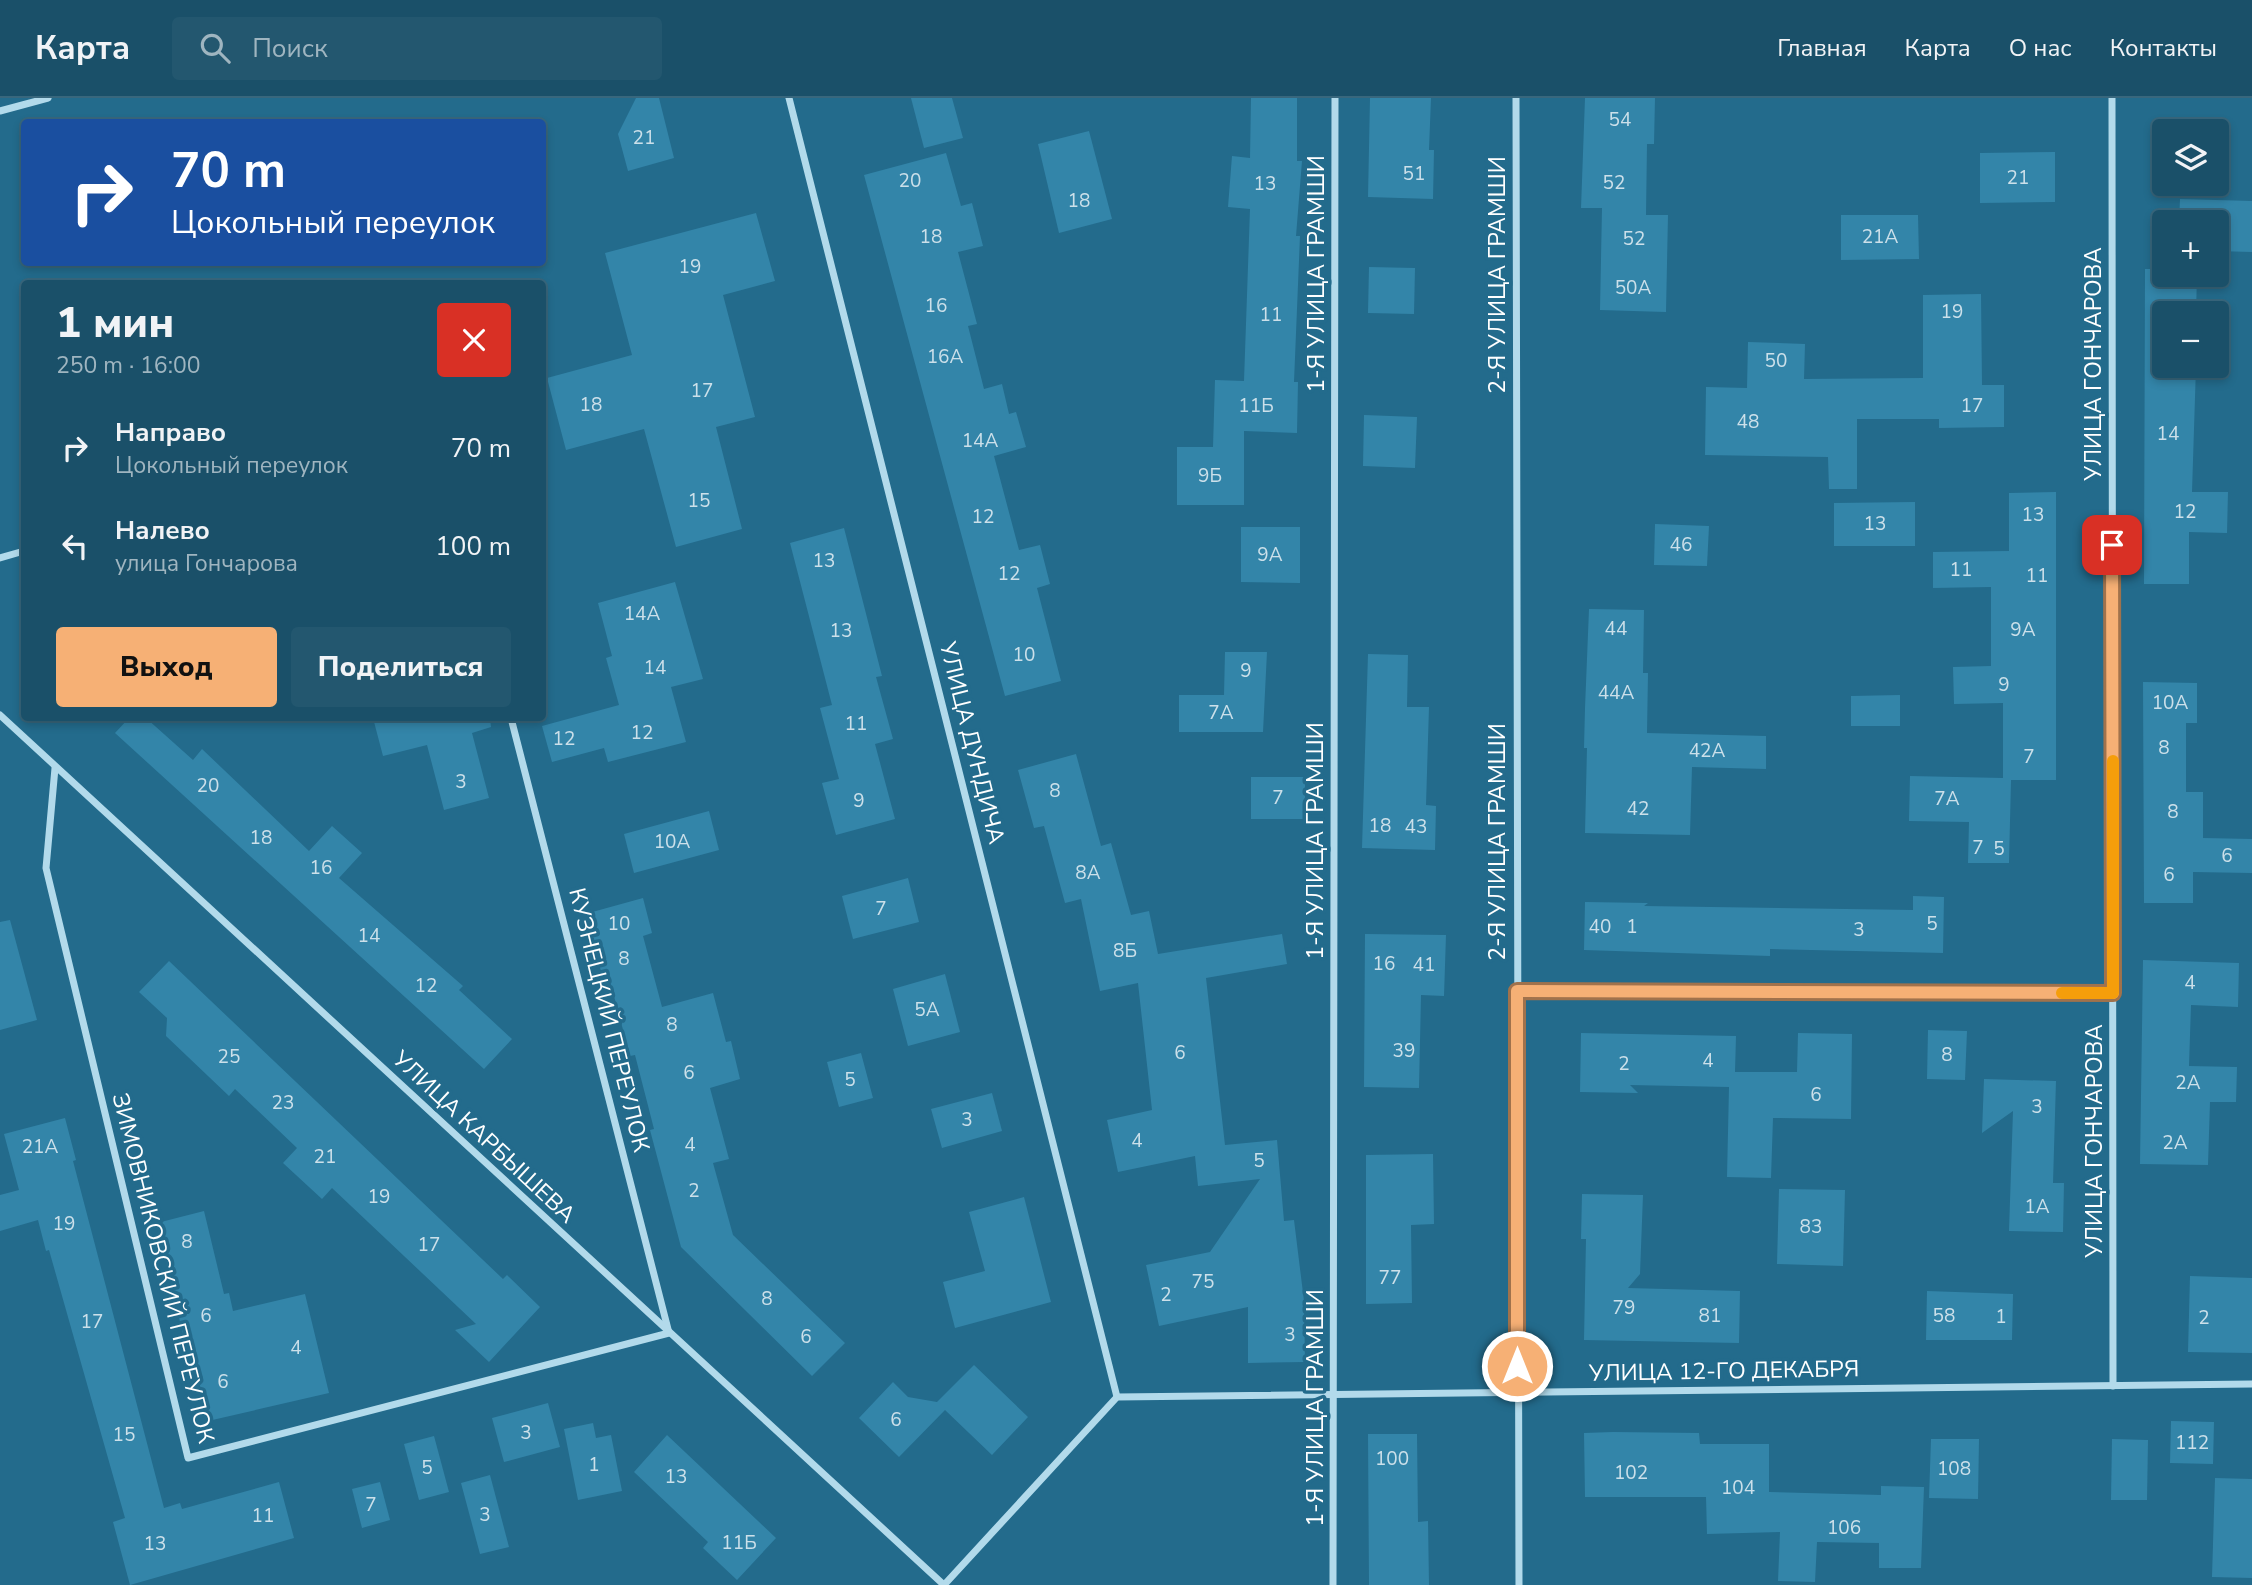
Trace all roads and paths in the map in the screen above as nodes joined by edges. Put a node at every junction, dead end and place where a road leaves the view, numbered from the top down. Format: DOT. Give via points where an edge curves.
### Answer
graph roads {
  1 [pos="48,98"];
  2 [pos="789,98"];
  3 [pos="1335,98"];
  4 [pos="1516,98"];
  5 [pos="2112,98"];
  6 [pos="0,111"];
  7 [pos="21,552"];
  8 [pos="0,558"];
  9 [pos="0,715"];
  10 [pos="512,721"];
  11 [pos="55,768"];
  12 [pos="1517,991"];
  13 [pos="2113,993"];
  14 [pos="669,1333"];
  15 [pos="2252,1384"];
  16 [pos="2113,1386"];
  17 [pos="1517,1392"];
  18 [pos="1334,1394"];
  19 [pos="1117,1397"];
  20 [pos="944,1585"];
  21 [pos="1333,1585"];
  22 [pos="1519,1585"];
  1 -- 6 [label="street"];
  2 -- 19 [label="street, УЛИЦА ДУНДИЧА"];
  3 -- 18 [label="street, 1-Я УЛИЦА ГРАМШИ"];
  4 -- 12 [label="street, 2-Я УЛИЦА ГРАМШИ"];
  5 -- 13 [label="street, УЛИЦА ГОНЧАРОВА"];
  7 -- 8 [label="street"];
  9 -- 11 [label="street, УЛИЦА КАРБЫШЕВА"];
  10 -- 14 [label="street, КУЗНЕЦКИЙ ПЕРЕУЛОК"];
  11 -- 14 [label="street, УЛИЦА КАРБЫШЕВА"];
  11 -- 14 [label="street, ЗИМОВНИКОВСКИЙ ПЕРЕУЛОК" via="46,868 188,1458"];
  12 -- 13 [label="street"];
  12 -- 17 [label="street, 2-Я УЛИЦА ГРАМШИ"];
  13 -- 16 [label="street, УЛИЦА ГОНЧАРОВА"];
  14 -- 20 [label="street, УЛИЦА КАРБЫШЕВА"];
  15 -- 16 [label="street, УЛИЦА 12-ГО ДЕКАБРЯ"];
  16 -- 17 [label="street, УЛИЦА 12-ГО ДЕКАБРЯ"];
  17 -- 18 [label="street, УЛИЦА 12-ГО ДЕКАБРЯ"];
  17 -- 22 [label="street, 2-Я УЛИЦА ГРАМШИ"];
  18 -- 19 [label="street, УЛИЦА 12-ГО ДЕКАБРЯ"];
  18 -- 21 [label="street, 1-Я УЛИЦА ГРАМШИ"];
  19 -- 20 [label="street"];
}
